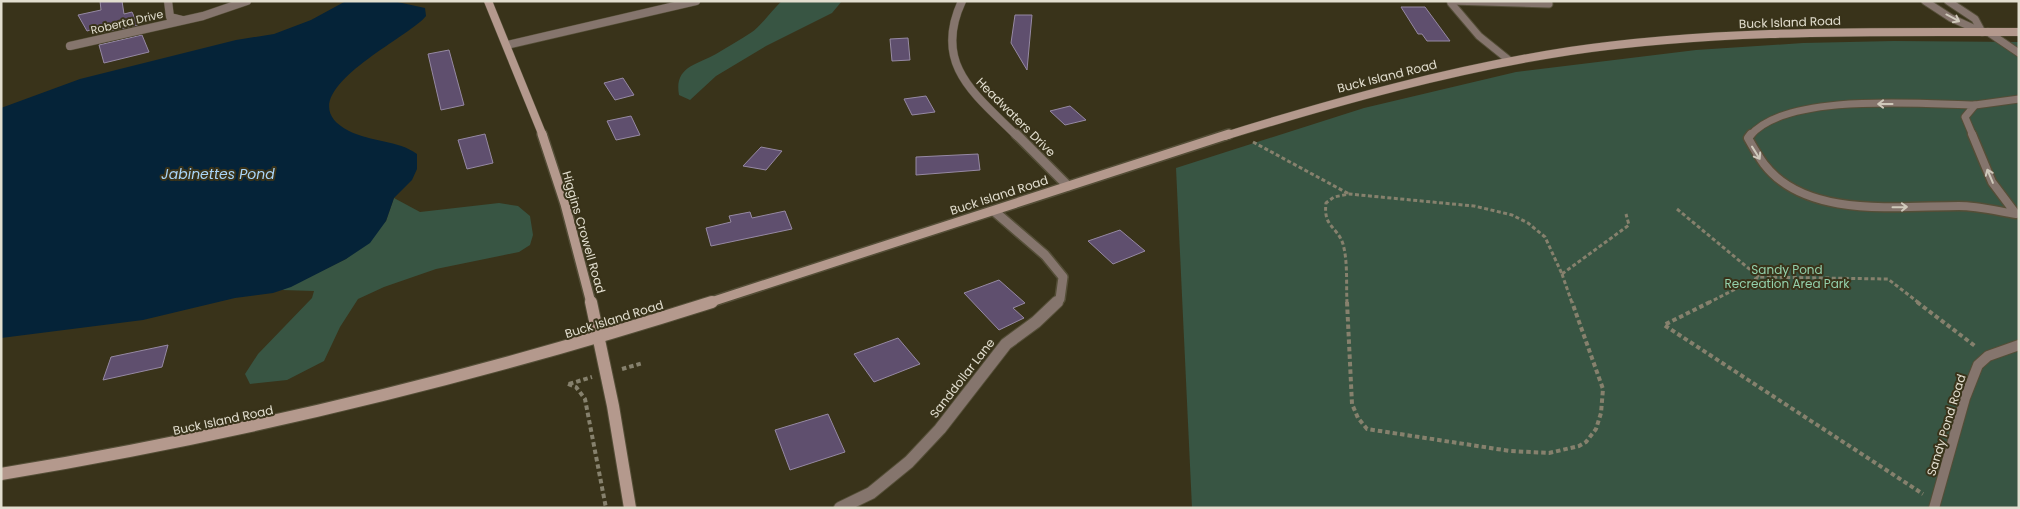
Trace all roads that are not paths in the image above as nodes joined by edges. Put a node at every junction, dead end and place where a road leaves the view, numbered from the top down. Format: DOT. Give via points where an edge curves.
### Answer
graph roads {
  1 [pos="168,1"];
  2 [pos="247,1"];
  3 [pos="488,1"];
  4 [pos="696,1"];
  5 [pos="962,1"];
  6 [pos="1925,1"];
  7 [pos="1948,1"];
  8 [pos="1451,2"];
  9 [pos="1549,4"];
  10 [pos="184,20"];
  11 [pos="1985,32"];
  12 [pos="2019,32"];
  13 [pos="507,44"];
  14 [pos="70,46"];
  15 [pos="2019,53"];
  16 [pos="1510,61"];
  17 [pos="2019,99"];
  18 [pos="1975,105"];
  19 [pos="1068,186"];
  20 [pos="994,210"];
  21 [pos="2017,214"];
  22 [pos="599,337"];
  23 [pos="2019,345"];
  24 [pos="1,474"];
  25 [pos="1934,505"];
  26 [pos="630,508"];
  27 [pos="840,508"];
  1 -- 10 [label="street" via="170,17"];
  2 -- 10 [label="street, Roberta Drive"];
  3 -- 13 [label="main road, Higgins Crowell Road"];
  4 -- 13 [label="street"];
  5 -- 19 [label="street, Headwaters Drive" via="951,34 954,60 961,76"];
  6 -- 11 [label="lane, one-way" via="1951,18"];
  7 -- 11 [label="lane" via="1975,19"];
  8 -- 9 [label="lane"];
  8 -- 16 [label="lane" via="1479,36"];
  10 -- 14 [label="street, Roberta Drive"];
  11 -- 12 [label="main road, Buck Island Road"];
  11 -- 15 [label="lane"];
  11 -- 16 [label="main road, Buck Island Road" via="1745,36 1613,47"];
  13 -- 22 [label="main road, Higgins Crowell Road" via="533,108 563,198"];
  16 -- 19 [label="main road, Buck Island Road" via="1379,90 1234,132"];
  17 -- 18 [label="lane"];
  21 -- 18 [label="lane, one-way" via="1992,182 1965,117"];
  18 -- 21 [label="lane, one-way" via="1868,104 1803,110 1776,116 1760,124 1748,138 1756,155 1787,184 1802,194 1827,202 1875,208 1962,206"];
  19 -- 20 [label="main road, Buck Island Road"];
  20 -- 22 [label="main road, Buck Island Road"];
  20 -- 27 [label="street, Sanddollar Lane" via="1045,255 1063,277 1060,299 1006,344 940,429 909,462 871,493"];
  22 -- 24 [label="main road, Buck Island Road" via="256,426"];
  22 -- 26 [label="main road, Higgins Crowell Road"];
  23 -- 25 [label="lane, Sandy Pond Road" via="1988,356 1978,365 1965,398"];
}
